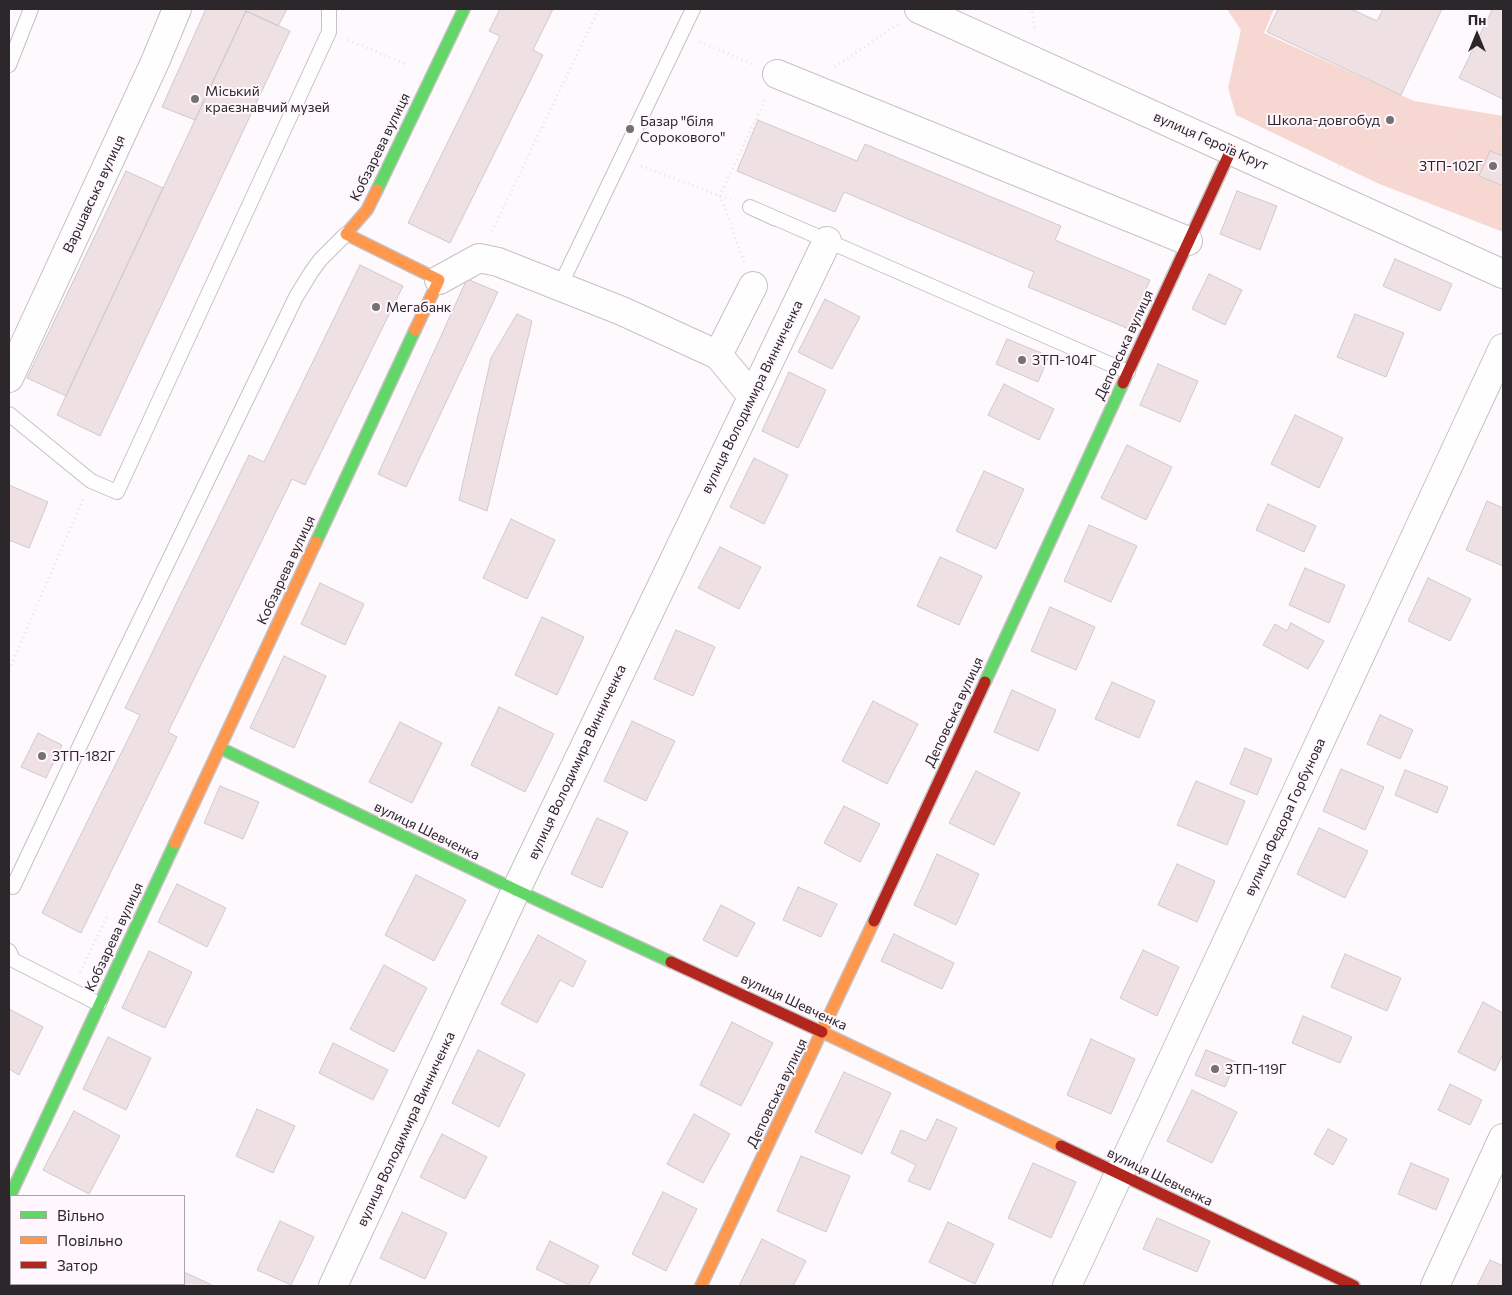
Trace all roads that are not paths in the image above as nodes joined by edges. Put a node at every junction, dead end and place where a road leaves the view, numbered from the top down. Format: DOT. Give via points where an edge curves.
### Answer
graph roads {
  1 [pos="31,9"];
  2 [pos="178,9"];
  3 [pos="329,9"];
  4 [pos="464,9"];
  5 [pos="693,9"];
  6 [pos="919,9"];
  7 [pos="9,65"];
  8 [pos="777,74"];
  9 [pos="1231,150"];
  10 [pos="776,219"];
  11 [pos="346,234"];
  12 [pos="827,241"];
  13 [pos="1188,241"];
  14 [pos="1503,274"];
  15 [pos="439,280"];
  16 [pos="560,286"];
  17 [pos="752,286"];
  18 [pos="1503,348"];
  19 [pos="718,355"];
  20 [pos="1128,372"];
  21 [pos="9,378"];
  22 [pos="752,396"];
  23 [pos="9,414"];
  24 [pos="220,748"];
  25 [pos="9,872"];
  26 [pos="516,890"];
  27 [pos="11,892"];
  28 [pos="10,957"];
  29 [pos="99,1004"];
  30 [pos="823,1032"];
  31 [pos="1503,1138"];
  32 [pos="1119,1174"];
  33 [pos="10,1195"];
  34 [pos="333,1286"];
  35 [pos="701,1286"];
  36 [pos="1067,1286"];
  37 [pos="1354,1286"];
  38 [pos="1435,1286"];
  1 -- 7 [label="lane"];
  2 -- 21 [label="street, Варшавська вулиця"];
  3 -- 23 [label="lane" via="329,32 117,492 91,482"];
  4 -- 11 [label="street, Кобзарева вулиця" via="368,210"];
  5 -- 16 [label="lane"];
  6 -- 9 [label="street, вулиця Героїв Крут"];
  8 -- 13 [label="street"];
  9 -- 13 [label="street, Деповська вулиця"];
  9 -- 14 [label="street, вулиця Героїв Крут"];
  10 -- 12 [label="lane" via="754,209"];
  11 -- 15 [label="street"];
  11 -- 27 [label="lane" via="320,260 296,297"];
  12 -- 20 [label="lane"];
  12 -- 22 [label="street, вулиця Володимира Винниченка"];
  13 -- 20 [label="street, Деповська вулиця"];
  15 -- 16 [label="street" via="479,258"];
  15 -- 24 [label="street, Кобзарева вулиця"];
  16 -- 19 [label="street"];
  17 -- 19 [label="street"];
  18 -- 32 [label="street, вулиця Федора Горбунова"];
  19 -- 22 [label="street"];
  20 -- 30 [label="street, Деповська вулиця"];
  22 -- 26 [label="street, вулиця Володимира Винниченка"];
  24 -- 26 [label="street, вулиця Шевченка"];
  24 -- 29 [label="street, Кобзарева вулиця"];
  25 -- 27 [label="lane"];
  26 -- 30 [label="street, вулиця Шевченка"];
  26 -- 34 [label="street, вулиця Володимира Винниченка"];
  28 -- 29 [label="lane"];
  29 -- 33 [label="street, Кобзарева вулиця"];
  30 -- 32 [label="street, вулиця Шевченка"];
  30 -- 35 [label="street, Деповська вулиця"];
  31 -- 38 [label="street"];
  32 -- 36 [label="street, вулиця Федора Горбунова"];
  32 -- 37 [label="street, вулиця Шевченка"];
}
